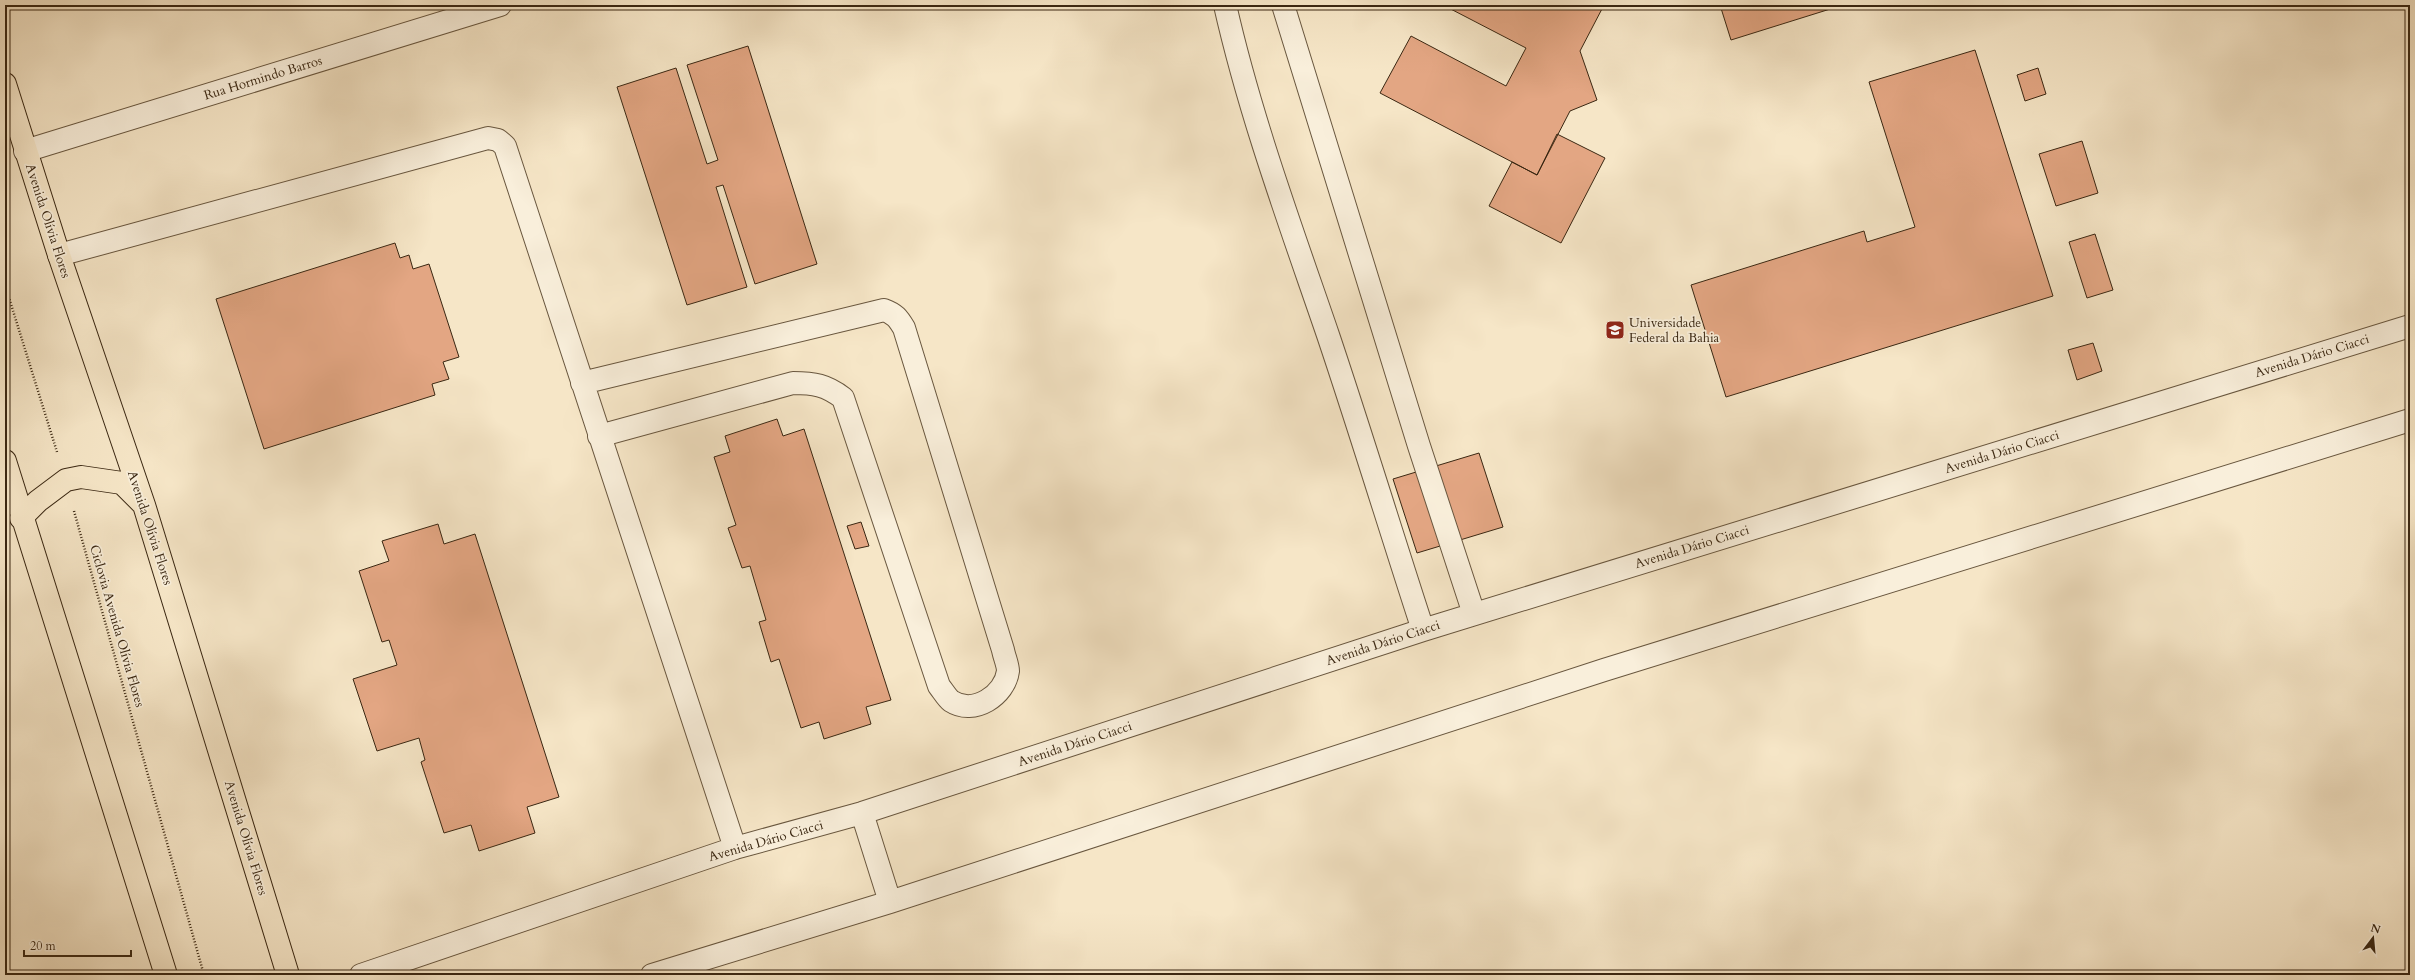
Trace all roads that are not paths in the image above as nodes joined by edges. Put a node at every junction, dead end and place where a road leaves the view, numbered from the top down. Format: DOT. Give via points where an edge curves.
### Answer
graph roads {
  1 [pos="500,5"];
  2 [pos="1225,5"];
  3 [pos="1283,5"];
  4 [pos="5,84"];
  5 [pos="25,151"];
  6 [pos="59,255"];
  7 [pos="2410,326"];
  8 [pos="582,383"];
  9 [pos="2410,420"];
  10 [pos="599,436"];
  11 [pos="5,461"];
  12 [pos="144,505"];
  13 [pos="21,518"];
  14 [pos="1474,614"];
  15 [pos="1423,630"];
  16 [pos="862,813"];
  17 [pos="735,848"];
  18 [pos="890,902"];
  19 [pos="166,975"];
  20 [pos="288,975"];
  21 [pos="361,975"];
  22 [pos="652,975"];
  1 -- 5 [label="street, Rua Hormindo Barros"];
  2 -- 15 [label="street" via="1236,52 1288,220"];
  3 -- 14 [label="street" via="1416,438"];
  4 -- 5 [label="main road, Avenida Olívia Flores"];
  5 -- 6 [label="main road, Avenida Olívia Flores"];
  6 -- 8 [label="street" via="488,138 498,140 505,146"];
  6 -- 12 [label="main road, Avenida Olívia Flores"];
  7 -- 14 [label="street, Avenida Dário Ciacci"];
  8 -- 10 [label="street"];
  8 -- 10 [label="street" via="884,310 892,313 904,328 1003,650 1008,670 1002,688 997,695 969,706 952,701 939,686 843,398 830,388 816,383 793,383"];
  9 -- 18 [label="street" via="1604,670"];
  10 -- 17 [label="street"];
  11 -- 13 [label="main road"];
  12 -- 13 [label="main road" via="122,483 81,477 66,480 38,501"];
  12 -- 20 [label="main road, Avenida Olívia Flores"];
  13 -- 19 [label="main road"];
  14 -- 15 [label="street, Avenida Dário Ciacci"];
  15 -- 16 [label="street, Avenida Dário Ciacci"];
  16 -- 17 [label="street, Avenida Dário Ciacci"];
  16 -- 18 [label="street"];
  17 -- 21 [label="street, Avenida Dário Ciacci"];
  18 -- 22 [label="street"];
}
